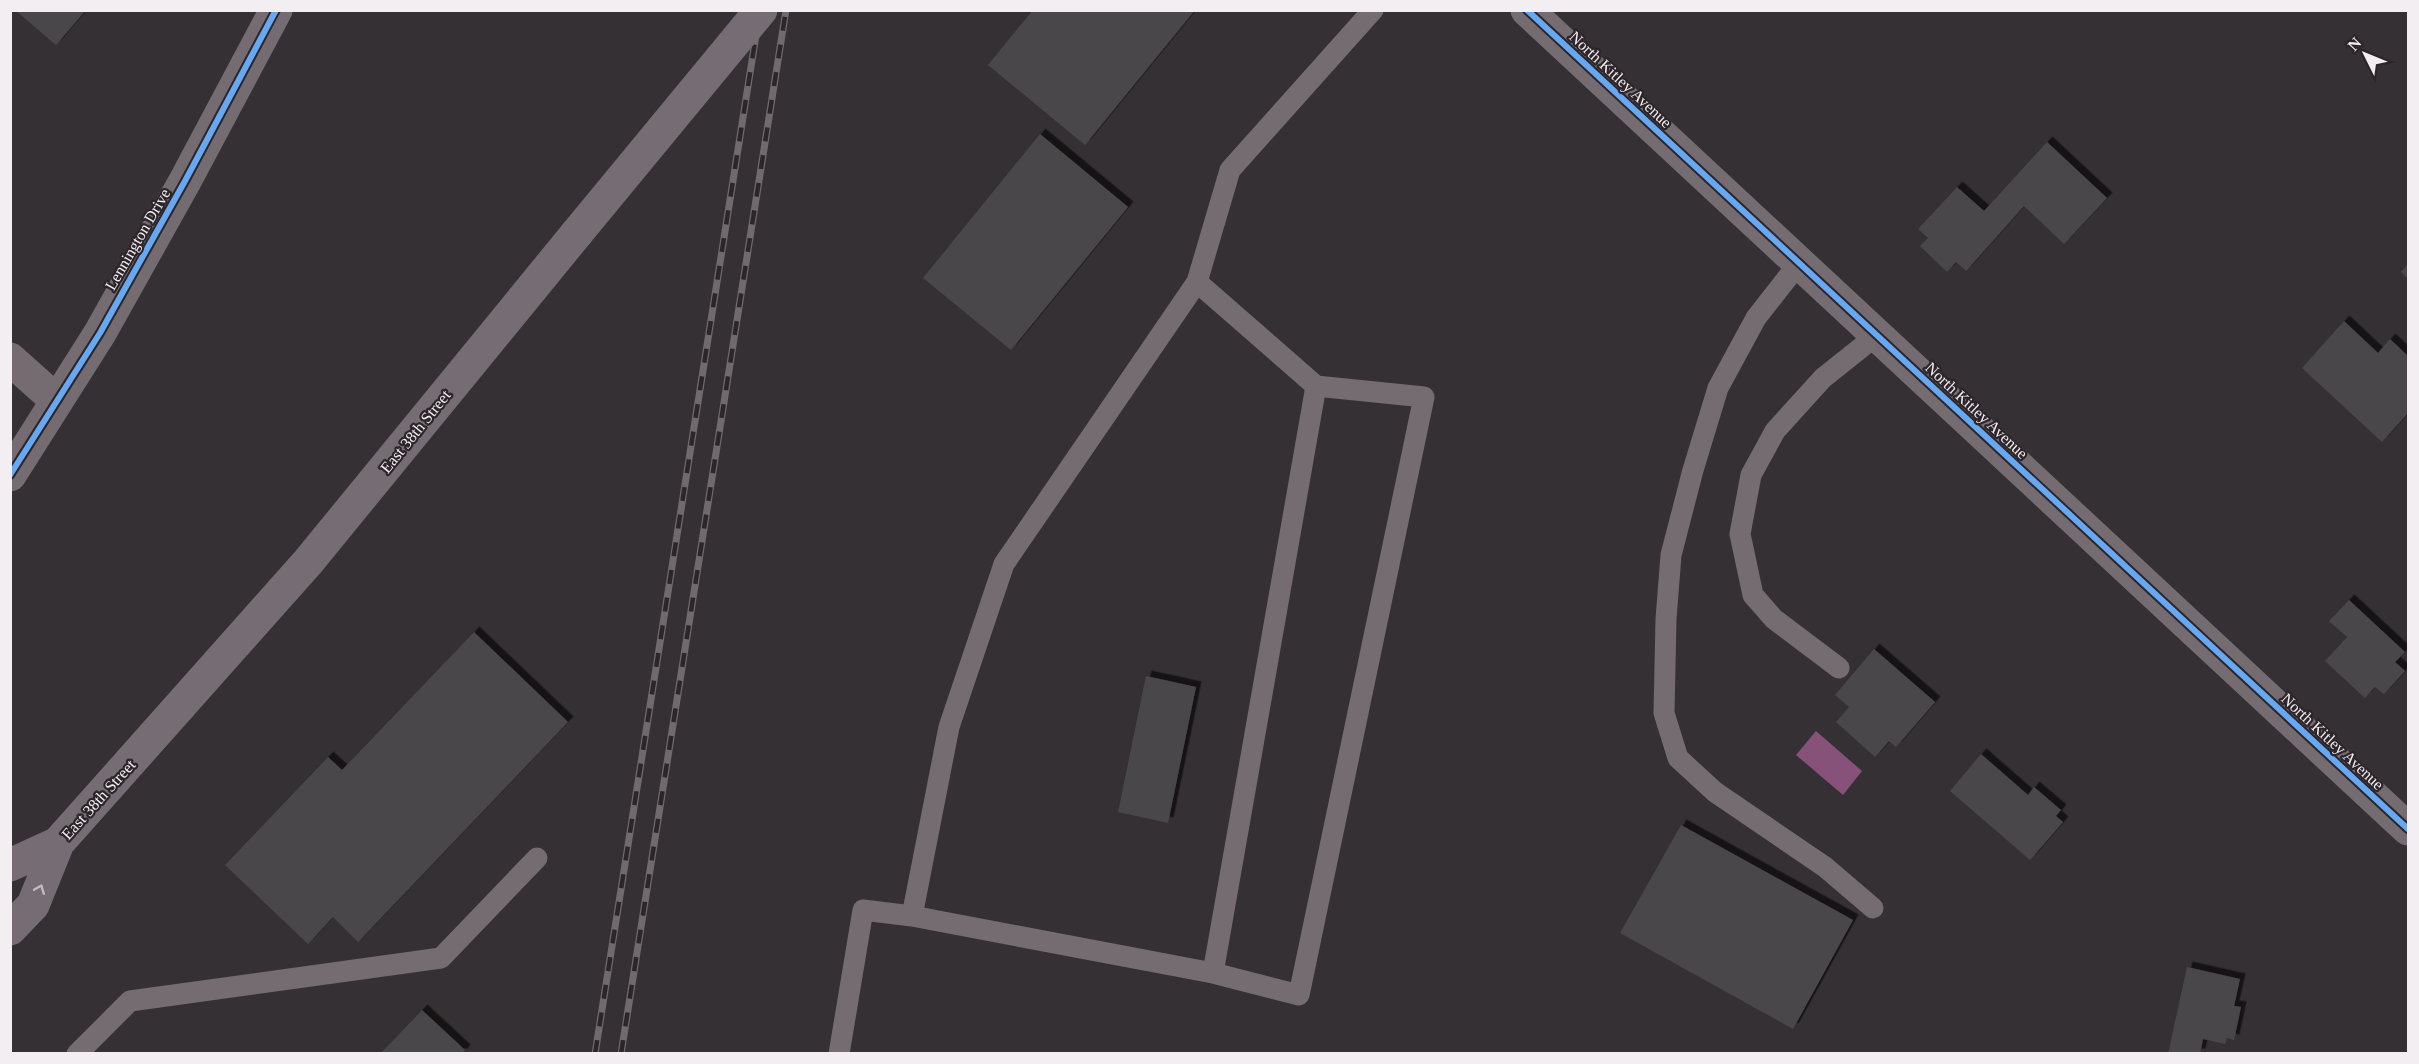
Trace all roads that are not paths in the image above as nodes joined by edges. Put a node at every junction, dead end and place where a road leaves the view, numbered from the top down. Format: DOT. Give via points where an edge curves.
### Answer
graph roads {
  1 [pos="276,10"];
  2 [pos="761,10"];
  3 [pos="1373,10"];
  4 [pos="1527,10"];
  5 [pos="1799,263"];
  6 [pos="1197,282"];
  7 [pos="1877,335"];
  8 [pos="10,359"];
  9 [pos="1316,386"];
  10 [pos="57,401"];
  11 [pos="10,475"];
  12 [pos="1839,668"];
  13 [pos="2409,829"];
  14 [pos="58,843"];
  15 [pos="537,858"];
  16 [pos="10,865"];
  17 [pos="1873,908"];
  18 [pos="912,916"];
  19 [pos="10,929"];
  20 [pos="1213,973"];
  21 [pos="76,1053"];
  22 [pos="839,1053"];
  1 -- 10 [label="street, Lennington Drive" via="185,182"];
  2 -- 14 [label="main road, East 38th Street, bridge" via="308,562"];
  3 -- 6 [label="lane" via="1230,170"];
  4 -- 5 [label="street, North Kitley Avenue"];
  5 -- 7 [label="street, North Kitley Avenue"];
  5 -- 17 [label="lane" via="1756,318 1718,388 1693,470 1671,555 1664,713 1678,758 1715,792 1825,867"];
  6 -- 9 [label="lane"];
  6 -- 18 [label="lane" via="1004,564 949,727"];
  7 -- 12 [label="lane" via="1823,378 1775,431 1751,475 1740,534 1753,595 1774,619"];
  7 -- 13 [label="street, North Kitley Avenue"];
  8 -- 10 [label="street"];
  9 -- 20 [label="lane"];
  9 -- 20 [label="lane" via="1424,397 1299,995"];
  10 -- 11 [label="street, Lennington Drive"];
  14 -- 16 [label="main road, East 38th Street"];
  19 -- 14 [label="main road, East 38th Street, one-way" via="33,905"];
  15 -- 21 [label="lane" via="441,958 130,1000"];
  18 -- 20 [label="lane"];
  18 -- 22 [label="lane" via="863,910"];
}
